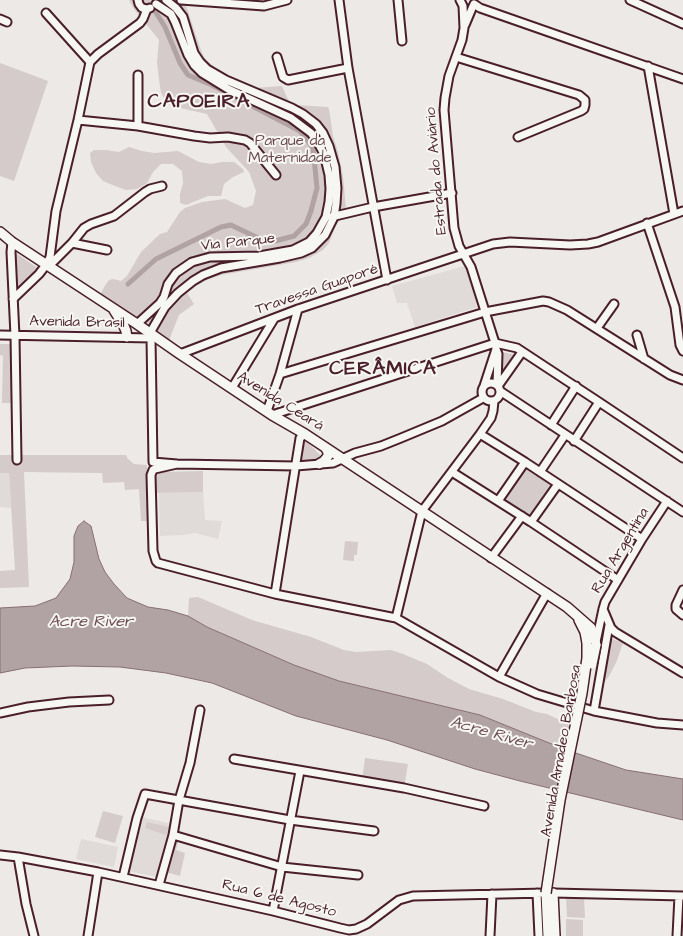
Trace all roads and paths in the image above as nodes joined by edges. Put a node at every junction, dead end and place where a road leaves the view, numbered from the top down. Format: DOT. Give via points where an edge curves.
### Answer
graph roads {
  1 [pos="138,0"];
  2 [pos="182,0"];
  3 [pos="287,0"];
  4 [pos="339,0"];
  5 [pos="398,0"];
  6 [pos="630,0"];
  7 [pos="160,1"];
  8 [pos="462,2"];
  9 [pos="263,3"];
  10 [pos="475,3"];
  11 [pos="147,9"];
  12 [pos="46,13"];
  13 [pos="183,17"];
  14 [pos="0,19"];
  15 [pos="7,22"];
  16 [pos="683,24"];
  17 [pos="464,28"];
  18 [pos="402,41"];
  19 [pos="277,57"];
  20 [pos="456,57"];
  21 [pos="90,62"];
  22 [pos="648,66"];
  23 [pos="348,68"];
  24 [pos="138,76"];
  25 [pos="683,79"];
  26 [pos="78,120"];
  27 [pos="138,126"];
  28 [pos="518,136"];
  29 [pos="276,175"];
  30 [pos="162,186"];
  31 [pos="452,193"];
  32 [pos="373,207"];
  33 [pos="683,211"];
  34 [pos="674,214"];
  35 [pos="326,217"];
  36 [pos="334,217"];
  37 [pos="647,223"];
  38 [pos="454,228"];
  39 [pos="0,232"];
  40 [pos="12,242"];
  41 [pos="72,243"];
  42 [pos="107,250"];
  43 [pos="464,253"];
  44 [pos="446,260"];
  45 [pos="48,265"];
  46 [pos="386,280"];
  47 [pos="168,284"];
  48 [pos="178,293"];
  49 [pos="13,299"];
  50 [pos="614,304"];
  51 [pos="683,304"];
  52 [pos="675,307"];
  53 [pos="113,308"];
  54 [pos="298,310"];
  55 [pos="485,312"];
  56 [pos="274,318"];
  57 [pos="137,324"];
  58 [pos="596,328"];
  59 [pos="636,335"];
  60 [pos="0,336"];
  61 [pos="14,336"];
  62 [pos="150,336"];
  63 [pos="127,338"];
  64 [pos="495,346"];
  65 [pos="683,351"];
  66 [pos="522,352"];
  67 [pos="180,354"];
  68 [pos="644,359"];
  69 [pos="280,374"];
  70 [pos="683,380"];
  71 [pos="484,386"];
  72 [pos="576,386"];
  73 [pos="498,387"];
  74 [pos="232,388"];
  75 [pos="483,398"];
  76 [pos="494,401"];
  77 [pos="600,402"];
  78 [pos="269,413"];
  79 [pos="551,425"];
  80 [pos="305,434"];
  81 [pos="480,434"];
  82 [pos="565,435"];
  83 [pos="574,440"];
  84 [pos="325,447"];
  85 [pos="342,458"];
  86 [pos="683,458"];
  87 [pos="17,460"];
  88 [pos="525,462"];
  89 [pos="177,464"];
  90 [pos="318,464"];
  91 [pos="296,466"];
  92 [pos="452,472"];
  93 [pos="540,472"];
  94 [pos="558,484"];
  95 [pos="498,501"];
  96 [pos="667,501"];
  97 [pos="422,511"];
  98 [pos="683,512"];
  99 [pos="522,516"];
  100 [pos="531,522"];
  101 [pos="642,539"];
  102 [pos="491,558"];
  103 [pos="618,580"];
  104 [pos="683,590"];
  105 [pos="275,594"];
  106 [pos="547,594"];
  107 [pos="603,609"];
  108 [pos="573,611"];
  109 [pos="683,615"];
  110 [pos="396,618"];
  111 [pos="610,624"];
  112 [pos="591,644"];
  113 [pos="683,671"];
  114 [pos="499,677"];
  115 [pos="108,700"];
  116 [pos="200,710"];
  117 [pos="594,711"];
  118 [pos="0,713"];
  119 [pos="683,726"];
  120 [pos="234,759"];
  121 [pos="300,771"];
  122 [pos="179,800"];
  123 [pos="484,806"];
  124 [pos="290,820"];
  125 [pos="374,831"];
  126 [pos="173,835"];
  127 [pos="0,855"];
  128 [pos="18,857"];
  129 [pos="282,867"];
  130 [pos="98,872"];
  131 [pos="358,875"];
  132 [pos="123,877"];
  133 [pos="159,885"];
  134 [pos="545,893"];
  135 [pos="492,894"];
  136 [pos="681,896"];
  137 [pos="273,911"];
  138 [pos="34,936"];
  139 [pos="88,936"];
  140 [pos="490,936"];
  141 [pos="539,936"];
  142 [pos="548,936"];
  143 [pos="555,936"];
  144 [pos="677,936"];
  1 -- 11 [label="street" via="142,8"];
  2 -- 9 [label="street"];
  2 -- 13 [label="street"];
  3 -- 9 [label="street"];
  4 -- 23 [label="street"];
  5 -- 18 [label="street"];
  6 -- 16 [label="street"];
  7 -- 11 [label="street"];
  7 -- 13 [label="street, Via Parque" via="176,8"];
  7 -- 35 [label="street, Via Parque" via="176,22 188,55 202,74 291,118 311,133 324,154 329,175"];
  8 -- 10 [label="street" via="467,8"];
  8 -- 17 [label="street, Estrada do Aviário"];
  10 -- 17 [label="street, Estrada do Aviário"];
  10 -- 22 [label="street" via="480,8"];
  11 -- 21 [label="street" via="140,23"];
  12 -- 21 [label="street"];
  13 -- 36 [label="street, Via Parque" via="194,53 207,69 292,108 324,133 336,181"];
  14 -- 15 [label="street"];
  17 -- 20 [label="street, Estrada do Aviário"];
  19 -- 23 [label="street" via="282,77 288,80"];
  20 -- 28 [label="street" via="579,95 585,100 581,111"];
  20 -- 31 [label="street, Estrada do Aviário" via="449,76 444,110"];
  21 -- 26 [label="street"];
  22 -- 25 [label="street"];
  22 -- 34 [label="street"];
  23 -- 32 [label="street"];
  24 -- 27 [label="street"];
  26 -- 27 [label="street"];
  26 -- 45 [label="street" via="56,211"];
  27 -- 29 [label="street" via="194,136 245,140"];
  30 -- 41 [label="street" via="145,192 114,216 84,228"];
  31 -- 32 [label="street"];
  31 -- 38 [label="street, Estrada do Aviário"];
  32 -- 36 [label="street"];
  32 -- 46 [label="street"];
  33 -- 34 [label="street, Travessa Guaporé"];
  34 -- 37 [label="street, Travessa Guaporé"];
  35 -- 36 [label="street"];
  35 -- 47 [label="street, Via Parque" via="309,242 294,250 259,256 202,258 176,273"];
  36 -- 48 [label="street, Via Parque" via="325,235 312,248 280,258 211,271"];
  37 -- 43 [label="street, Travessa Guaporé" via="588,244 501,242"];
  37 -- 52 [label="street"];
  38 -- 43 [label="street, Estrada do Aviário"];
  38 -- 44 [label="street" via="454,248"];
  39 -- 40 [label="main road, Avenida Ceará"];
  40 -- 45 [label="main road, Avenida Ceará"];
  40 -- 49 [label="street"];
  41 -- 42 [label="street"];
  41 -- 45 [label="street"];
  43 -- 44 [label="street, Travessa Guaporé"];
  43 -- 55 [label="street, Estrada do Aviário"];
  44 -- 46 [label="street, Travessa Guaporé"];
  45 -- 49 [label="street"];
  45 -- 53 [label="main road, Avenida Ceará"];
  46 -- 54 [label="street, Travessa Guaporé"];
  47 -- 48 [label="street" via="171,291"];
  47 -- 57 [label="street, Via Parque" via="160,303"];
  48 -- 62 [label="street, Via Parque" via="165,307"];
  49 -- 61 [label="street"];
  50 -- 58 [label="street"];
  51 -- 52 [label="street"];
  52 -- 65 [label="street"];
  53 -- 57 [label="main road, Avenida Ceará"];
  53 -- 63 [label="main road"];
  54 -- 56 [label="street, Travessa Guaporé"];
  54 -- 69 [label="street"];
  55 -- 58 [label="street" via="549,302"];
  55 -- 64 [label="street, Estrada do Aviário"];
  55 -- 69 [label="street"];
  56 -- 67 [label="street, Travessa Guaporé"];
  56 -- 74 [label="street"];
  57 -- 62 [label="main road, Avenida Ceará"];
  58 -- 68 [label="street"];
  59 -- 68 [label="street"];
  60 -- 61 [label="street, Avenida Brasil"];
  61 -- 63 [label="street, Avenida Brasil"];
  61 -- 87 [label="street"];
  62 -- 63 [label="street, Avenida Brasil"];
  62 -- 67 [label="main road, Avenida Ceará"];
  62 -- 89 [label="street" via="153,462"];
  64 -- 66 [label="street" via="517,348"];
  64 -- 71 [label="street"];
  64 -- 73 [label="street, Estrada do Aviário"];
  64 -- 78 [label="street"];
  66 -- 72 [label="street"];
  66 -- 73 [label="street"];
  67 -- 74 [label="main road, Avenida Ceará"];
  68 -- 70 [label="street"];
  69 -- 78 [label="street"];
  71 -- 73 [label="street" via="488,383"];
  71 -- 75 [label="street"];
  72 -- 77 [label="street"];
  72 -- 79 [label="street"];
  73 -- 76 [label="street" via="498,398"];
  73 -- 79 [label="street"];
  74 -- 78 [label="main road, Avenida Ceará"];
  75 -- 76 [label="street"];
  75 -- 85 [label="street" via="442,421"];
  76 -- 81 [label="street" via="491,418"];
  77 -- 83 [label="street"];
  77 -- 86 [label="street"];
  78 -- 80 [label="main road, Avenida Ceará"];
  79 -- 82 [label="street"];
  80 -- 84 [label="main road, Avenida Ceará"];
  80 -- 91 [label="street" via="300,438"];
  81 -- 88 [label="street"];
  81 -- 92 [label="street"];
  82 -- 83 [label="street"];
  82 -- 93 [label="street"];
  83 -- 96 [label="street"];
  84 -- 85 [label="main road, Avenida Ceará"];
  84 -- 90 [label="main road" via="328,456"];
  85 -- 90 [label="street" via="333,463"];
  85 -- 97 [label="main road, Avenida Ceará"];
  88 -- 93 [label="street"];
  88 -- 95 [label="street"];
  89 -- 91 [label="street"];
  89 -- 105 [label="street" via="158,468 151,474 156,561"];
  90 -- 91 [label="street"];
  91 -- 105 [label="street"];
  92 -- 95 [label="street"];
  92 -- 97 [label="street"];
  93 -- 94 [label="street"];
  94 -- 100 [label="street"];
  94 -- 101 [label="street"];
  95 -- 99 [label="street"];
  96 -- 98 [label="street"];
  96 -- 101 [label="street, Rua Argentina"];
  97 -- 102 [label="main road, Avenida Ceará"];
  97 -- 110 [label="street"];
  99 -- 100 [label="street"];
  99 -- 102 [label="street"];
  100 -- 103 [label="street"];
  101 -- 103 [label="street, Rua Argentina"];
  102 -- 106 [label="main road, Avenida Ceará"];
  103 -- 107 [label="street, Rua Argentina"];
  104 -- 109 [label="street" via="676,609"];
  105 -- 110 [label="street"];
  106 -- 108 [label="main road, Avenida Amadeo Barbosa"];
  106 -- 114 [label="street"];
  107 -- 111 [label="street"];
  107 -- 112 [label="street, Rua Argentina"];
  108 -- 112 [label="main road, Avenida Amadeo Barbosa"];
  108 -- 112 [label="main road, Avenida Amadeo Barbosa" via="591,628"];
  110 -- 114 [label="street"];
  111 -- 113 [label="street" via="615,632"];
  111 -- 117 [label="street"];
  112 -- 134 [label="main road, Avenida Amadeo Barbosa, bridge"];
  114 -- 117 [label="street" via="537,694"];
  115 -- 118 [label="street" via="69,702"];
  116 -- 122 [label="street"];
  117 -- 119 [label="street"];
  120 -- 121 [label="street"];
  121 -- 123 [label="street" via="404,788"];
  121 -- 124 [label="street"];
  122 -- 124 [label="street"];
  122 -- 126 [label="street"];
  122 -- 132 [label="street" via="145,794"];
  124 -- 125 [label="street"];
  124 -- 129 [label="street"];
  126 -- 129 [label="street"];
  126 -- 133 [label="street"];
  127 -- 128 [label="street, Rua 6 de Agosto"];
  128 -- 130 [label="street, Rua 6 de Agosto"];
  128 -- 138 [label="street"];
  129 -- 131 [label="street"];
  129 -- 137 [label="street"];
  130 -- 132 [label="street, Rua 6 de Agosto"];
  130 -- 139 [label="street"];
  132 -- 133 [label="street, Rua 6 de Agosto"];
  133 -- 137 [label="street, Rua 6 de Agosto"];
  134 -- 135 [label="street, Rua 6 de Agosto"];
  134 -- 136 [label="street, Rua 6 de Agosto"];
  134 -- 141 [label="street"];
  134 -- 142 [label="main road, Avenida Amadeo Barbosa"];
  134 -- 143 [label="main road, Avenida Amadeo Barbosa"];
  135 -- 137 [label="street, Rua 6 de Agosto" via="406,897 366,924 349,930"];
  135 -- 140 [label="street"];
  136 -- 144 [label="street"];
}
